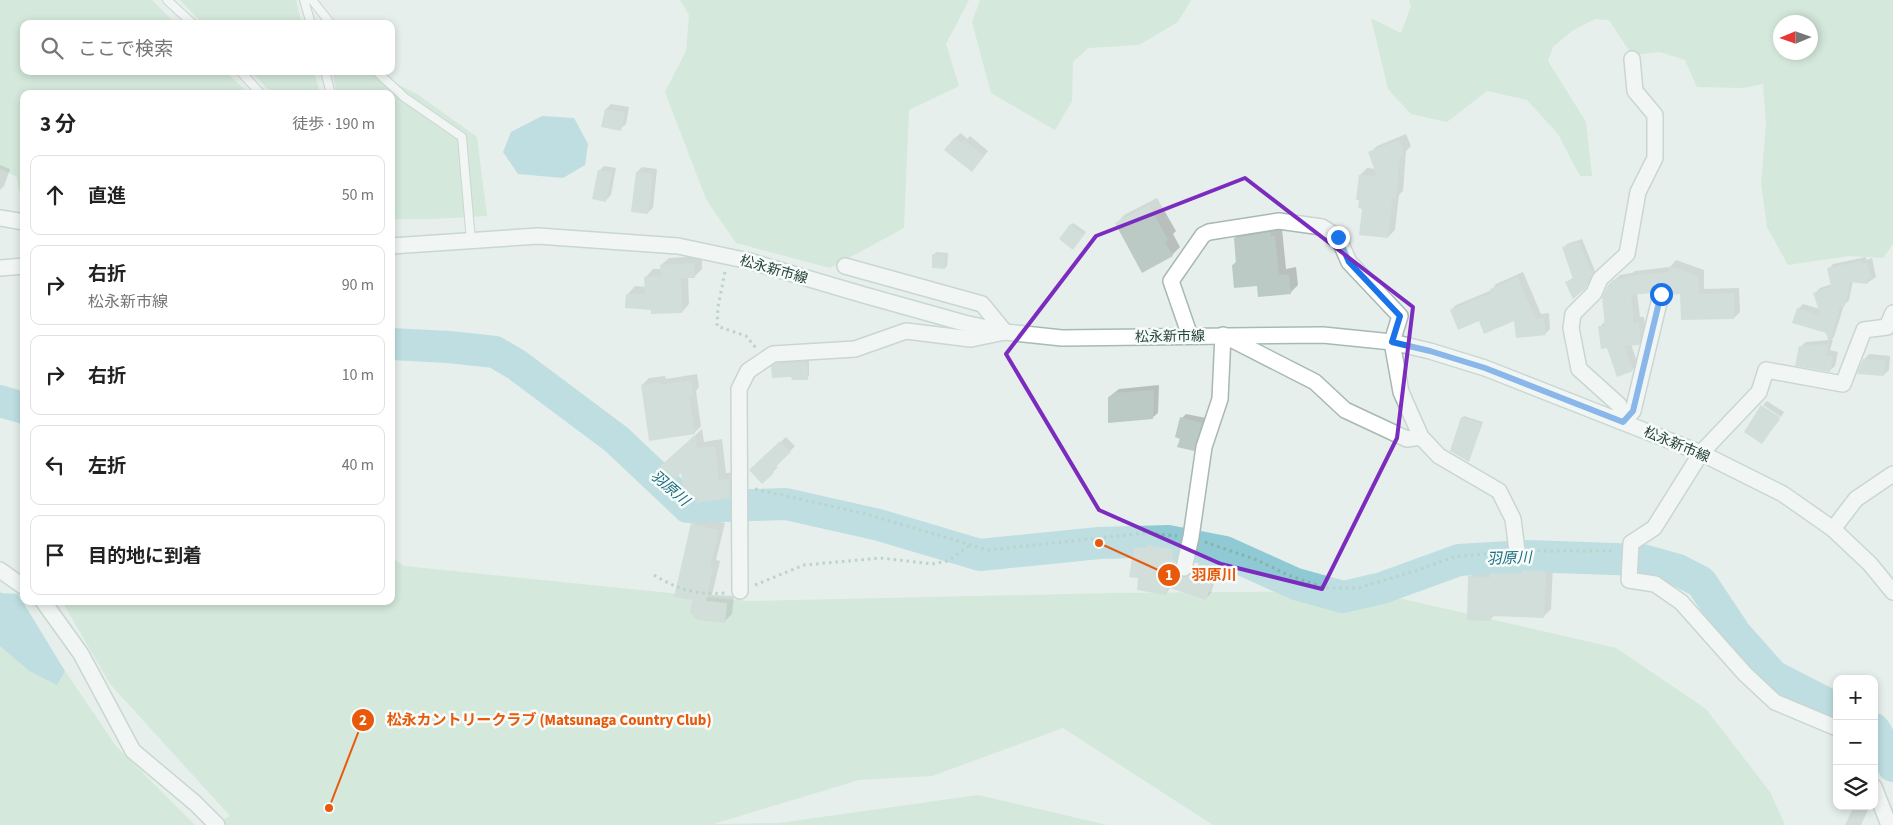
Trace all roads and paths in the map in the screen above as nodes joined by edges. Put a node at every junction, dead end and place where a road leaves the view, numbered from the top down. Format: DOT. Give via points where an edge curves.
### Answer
graph roads {
  1 [pos="166,0"];
  2 [pos="304,0"];
  3 [pos="312,0"];
  4 [pos="188,20"];
  5 [pos="310,20"];
  6 [pos="328,20"];
  7 [pos="1632,59"];
  8 [pos="244,75"];
  9 [pos="326,75"];
  10 [pos="380,75"];
  11 [pos="257,90"];
  12 [pos="330,90"];
  13 [pos="0,218"];
  14 [pos="20,221"];
  15 [pos="471,241"];
  16 [pos="395,246"];
  17 [pos="728,256"];
  18 [pos="20,266"];
  19 [pos="845,266"];
  20 [pos="0,268"];
  21 [pos="1661,294"];
  22 [pos="1893,313"];
  23 [pos="1005,332"];
  24 [pos="1223,335"];
  25 [pos="1190,336"];
  26 [pos="1392,342"];
  27 [pos="757,365"];
  28 [pos="1623,422"];
  29 [pos="1420,437"];
  30 [pos="1701,453"];
  31 [pos="1893,474"];
  32 [pos="1833,530"];
  33 [pos="969,546"];
  34 [pos="1517,551"];
  35 [pos="1184,568"];
  36 [pos="0,570"];
  37 [pos="654,575"];
  38 [pos="20,584"];
  39 [pos="740,591"];
  40 [pos="1893,592"];
  41 [pos="46,605"];
  42 [pos="1833,726"];
  43 [pos="1878,797"];
  44 [pos="217,825"];
  45 [pos="1889,825"];
  1 -- 4 [label="lane"];
  2 -- 5 [label="lane"];
  3 -- 6 [label="lane"];
  7 -- 28 [label="street" via="1635,91 1655,115 1655,158 1638,192 1627,254 1600,279 1594,293 1573,314 1571,328 1579,369 1619,405"];
  8 -- 11 [label="lane"];
  9 -- 12 [label="lane"];
  10 -- 15 [label="lane" via="404,97 462,137"];
  13 -- 14 [label="street"];
  15 -- 16 [label="street, 松永新市線"];
  15 -- 17 [label="street, 松永新市線" via="538,236 678,246"];
  17 -- 23 [label="street, 松永新市線"];
  17 -- 27 [label="path" via="717,326 746,336 756,347"];
  18 -- 20 [label="street"];
  19 -- 23 [label="street" via="982,304"];
  21 -- 28 [label="street" via="1633,411"];
  22 -- 30 [label="street" via="1887,327 1864,330 1842,384 1766,370 1760,392"];
  23 -- 25 [label="street, 松永新市線" via="1062,338"];
  23 -- 27 [label="street" via="971,340 906,331 855,350 773,354"];
  24 -- 25 [label="street, 松永新市線"];
  24 -- 26 [label="street, 松永新市線" via="1323,335"];
  24 -- 29 [label="street" via="1315,382 1345,410 1407,439"];
  24 -- 35 [label="street" via="1220,399 1204,447"];
  25 -- 26 [label="street" via="1171,280 1203,235 1279,221 1322,227 1338,237 1349,262 1400,316"];
  26 -- 28 [label="street, 松永新市線" via="1485,368"];
  26 -- 29 [label="street" via="1401,392"];
  27 -- 39 [label="street" via="748,372 739,389"];
  28 -- 30 [label="street, 松永新市線"];
  29 -- 34 [label="street" via="1439,456 1499,491 1513,519"];
  30 -- 32 [label="street, 松永新市線" via="1783,494"];
  30 -- 42 [label="street" via="1654,528 1631,544 1629,580 1655,584 1680,602 1775,702"];
  31 -- 32 [label="street" via="1856,499"];
  32 -- 40 [label="street, 松永新市線" via="1870,564"];
  33 -- 39 [label="path" via="948,561 932,564 880,558 804,565"];
  36 -- 38 [label="street"];
  37 -- 39 [label="path" via="675,588 706,594"];
  41 -- 44 [label="street" via="81,654 133,751"];
  43 -- 45 [label="street"];
}
